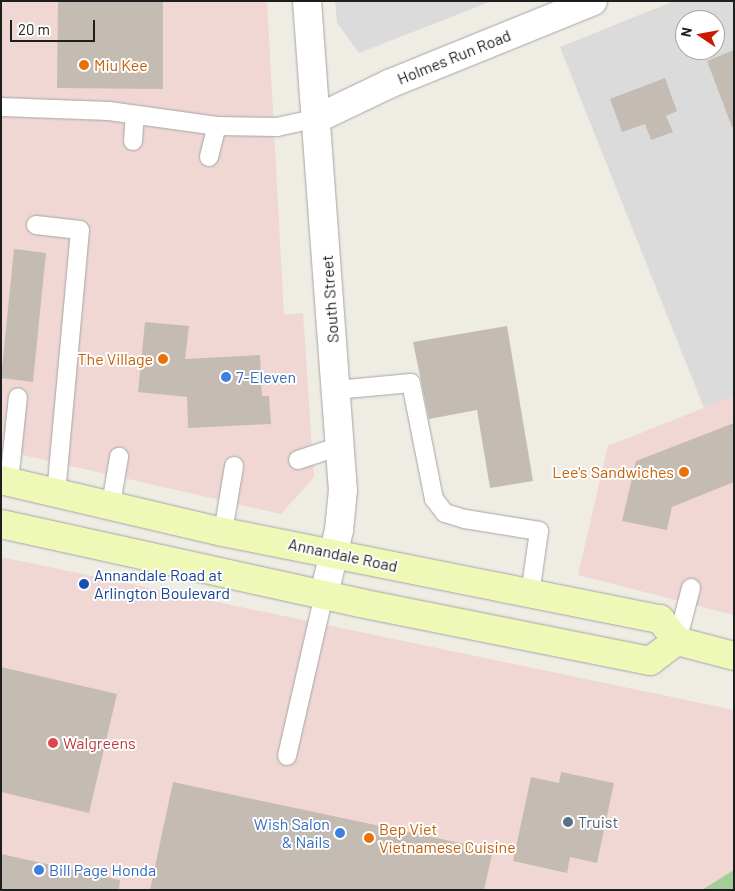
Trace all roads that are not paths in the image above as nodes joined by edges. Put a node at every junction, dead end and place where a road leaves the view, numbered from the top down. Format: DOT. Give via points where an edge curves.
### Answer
graph roads {
  1 [pos="308,1"];
  2 [pos="593,1"];
  3 [pos="1,107"];
  4 [pos="135,115"];
  5 [pos="318,118"];
  6 [pos="217,126"];
  7 [pos="133,141"];
  8 [pos="209,157"];
  9 [pos="36,225"];
  10 [pos="336,390"];
  11 [pos="18,397"];
  12 [pos="340,446"];
  13 [pos="119,457"];
  14 [pos="298,460"];
  15 [pos="234,466"];
  16 [pos="5,481"];
  17 [pos="56,492"];
  18 [pos="111,504"];
  19 [pos="1,524"];
  20 [pos="223,532"];
  21 [pos="333,553"];
  22 [pos="691,588"];
  23 [pos="530,594"];
  24 [pos="324,595"];
  25 [pos="677,641"];
  26 [pos="734,656"];
  27 [pos="287,756"];
  1 -- 5 [label="street, South Street"];
  2 -- 5 [label="street, Holmes Run Road" via="389,84"];
  3 -- 4 [label="lane"];
  4 -- 6 [label="lane"];
  4 -- 7 [label="lane"];
  5 -- 6 [label="lane" via="277,127"];
  5 -- 10 [label="street, South Street"];
  6 -- 8 [label="lane"];
  9 -- 17 [label="lane" via="80,230"];
  10 -- 12 [label="street, South Street"];
  10 -- 23 [label="lane" via="411,383 434,499 445,513 539,531"];
  11 -- 16 [label="lane"];
  12 -- 14 [label="lane"];
  12 -- 21 [label="street, South Street" via="343,490"];
  13 -- 18 [label="lane"];
  15 -- 20 [label="lane"];
  16 -- 17 [label="main road, Annandale Road"];
  17 -- 18 [label="main road, Annandale Road"];
  18 -- 20 [label="main road, Annandale Road"];
  19 -- 24 [label="main road"];
  20 -- 21 [label="main road, Annandale Road"];
  21 -- 23 [label="main road, Annandale Road"];
  21 -- 24 [label="street, South Street"];
  22 -- 25 [label="lane"];
  23 -- 25 [label="main road, Annandale Road" via="660,619"];
  24 -- 25 [label="main road" via="650,661"];
  24 -- 27 [label="lane"];
  25 -- 26 [label="main road"];
}
